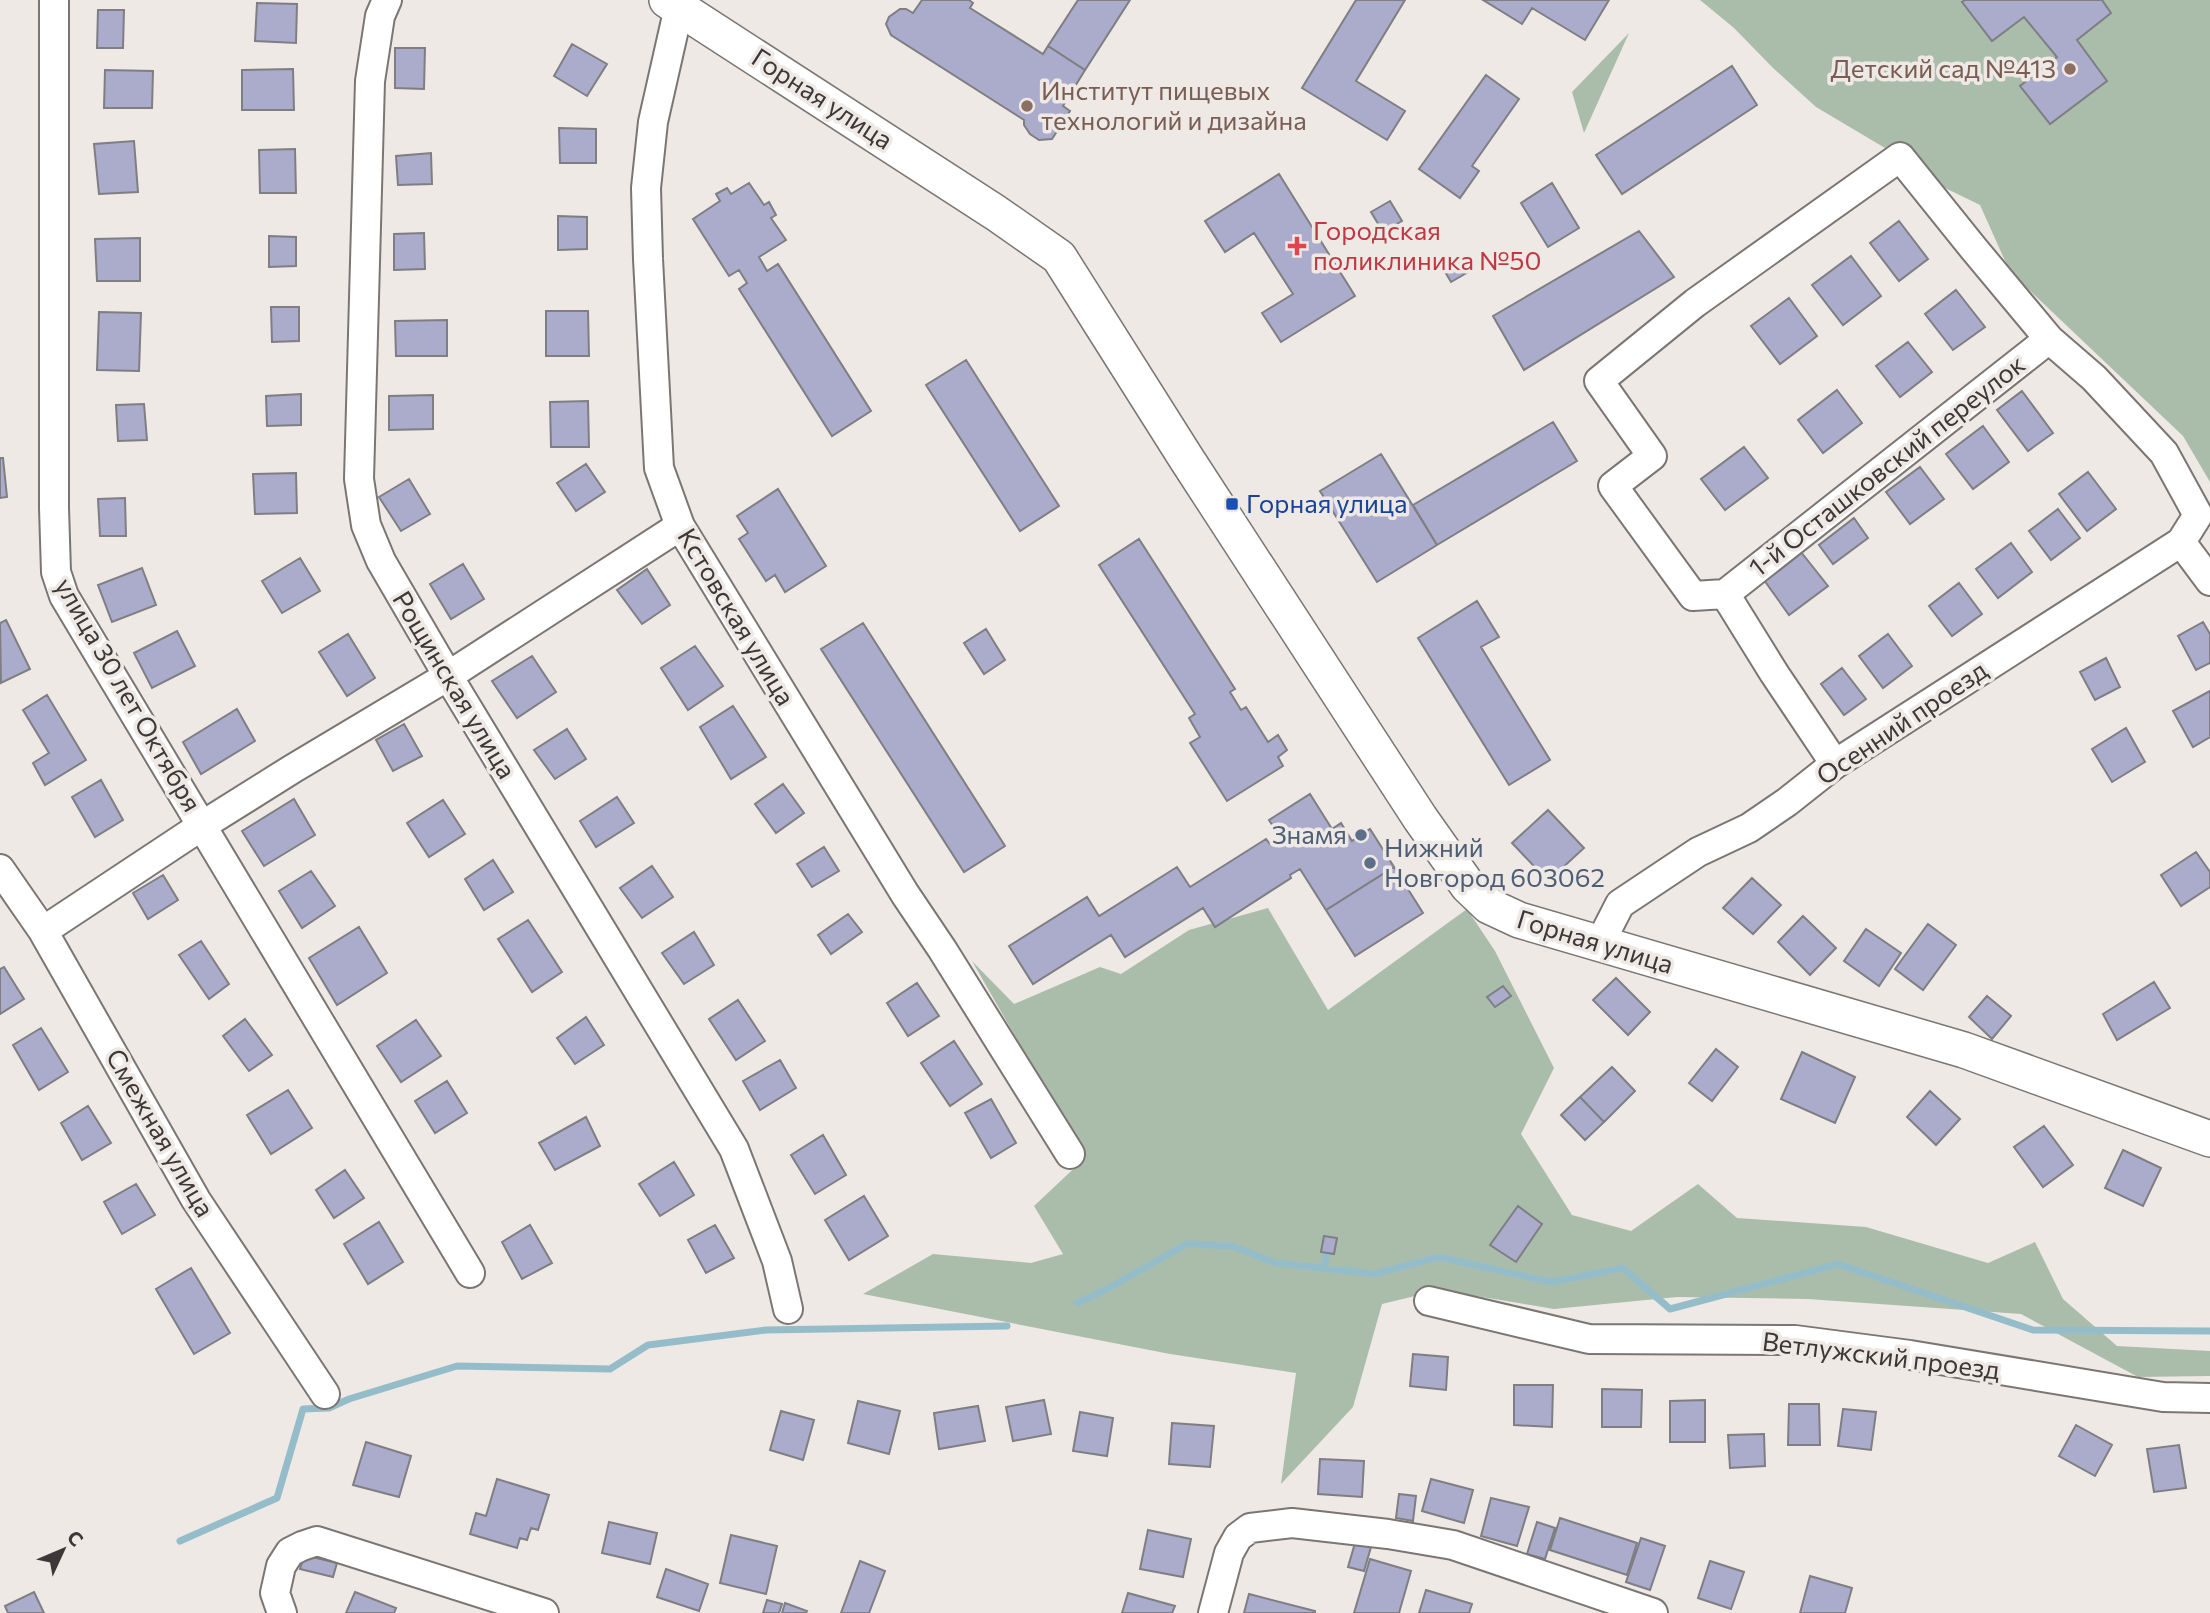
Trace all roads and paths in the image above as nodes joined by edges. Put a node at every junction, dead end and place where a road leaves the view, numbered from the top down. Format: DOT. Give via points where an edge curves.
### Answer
graph roads {
  1 [pos="54,0"];
  2 [pos="387,0"];
  3 [pos="677,2"];
  4 [pos="2049,339"];
  5 [pos="680,526"];
  6 [pos="2181,542"];
  7 [pos="2210,581"];
  8 [pos="1725,594"];
  9 [pos="448,676"];
  10 [pos="1835,764"];
  11 [pos="203,825"];
  12 [pos="0,869"];
  13 [pos="43,930"];
  14 [pos="1599,945"];
  15 [pos="2210,1139"];
  16 [pos="1070,1154"];
  17 [pos="470,1273"];
  18 [pos="1429,1301"];
  19 [pos="788,1308"];
  20 [pos="325,1394"];
  21 [pos="2210,1398"];
  22 [pos="282,1613"];
  23 [pos="544,1613"];
  24 [pos="1213,1613"];
  25 [pos="1653,1613"];
  1 -- 11 [label="street, улица 30 лет Октября" via="56,572 64,596"];
  2 -- 9 [label="street, Рощинская улица" via="380,16 370,80 359,479 366,525 382,561"];
  3 -- 5 [label="street, Кстовская улица" via="653,122 646,188 659,468"];
  3 -- 14 [label="main road, Горная улица" via="1059,257 1468,886 1489,906 1519,920"];
  4 -- 6 [label="street" via="2094,378 2164,453 2198,515"];
  4 -- 8 [label="street, 1-й Осташковский переулок"];
  4 -- 8 [label="street" via="1900,157 1695,303 1599,382 1652,456 1613,486 1693,596"];
  5 -- 9 [label="street"];
  5 -- 16 [label="street, Кстовская улица"];
  6 -- 7 [label="street"];
  6 -- 10 [label="street, Осенний проезд"];
  8 -- 10 [label="street"];
  9 -- 11 [label="street"];
  9 -- 19 [label="street, Рощинская улица" via="734,1149 777,1261"];
  10 -- 14 [label="street, Осенний проезд" via="1749,828 1698,852 1620,904"];
  11 -- 13 [label="street"];
  11 -- 17 [label="street, улица 30 лет Октября"];
  12 -- 13 [label="street, Смежная улица"];
  13 -- 20 [label="street, Смежная улица" via="196,1200"];
  14 -- 15 [label="main road, Горная улица" via="1964,1050"];
  18 -- 21 [label="street, Ветлужский проезд" via="1589,1339 1794,1340 2163,1397"];
  22 -- 23 [label="street" via="275,1592 281,1566 290,1552 317,1542"];
  24 -- 25 [label="street" via="1229,1553 1238,1537 1250,1528 1292,1523 1453,1545"];
}
